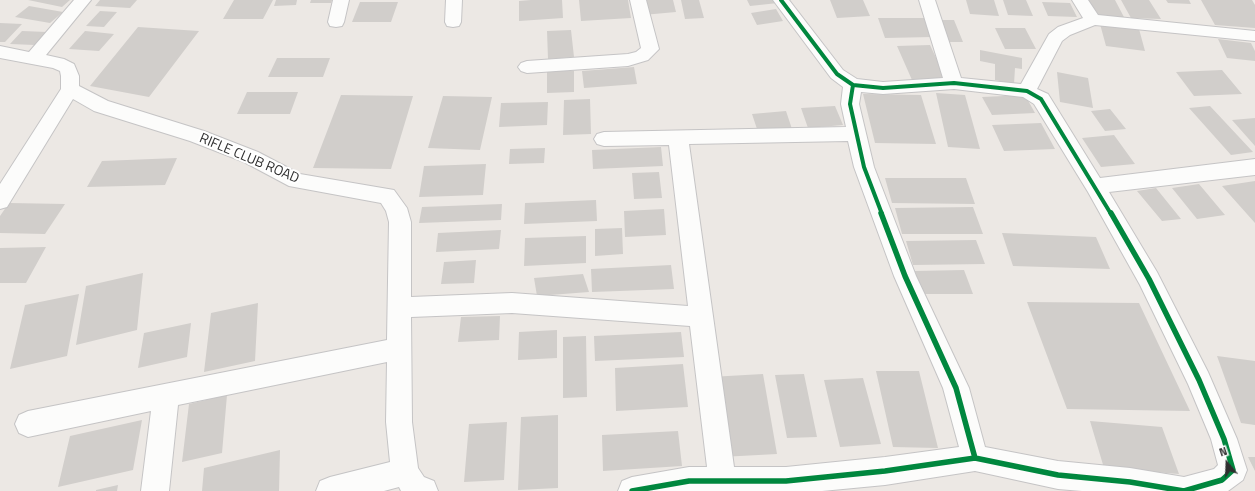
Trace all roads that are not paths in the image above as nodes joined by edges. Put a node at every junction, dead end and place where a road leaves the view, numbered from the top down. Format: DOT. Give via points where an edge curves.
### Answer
graph roads {
  1 [pos="83,0"];
  2 [pos="342,0"];
  3 [pos="454,0"];
  4 [pos="638,0"];
  5 [pos="781,0"];
  6 [pos="927,0"];
  7 [pos="1080,0"];
  8 [pos="1093,20"];
  9 [pos="336,22"];
  10 [pos="453,22"];
  11 [pos="1255,36"];
  12 [pos="0,52"];
  13 [pos="34,57"];
  14 [pos="527,67"];
  15 [pos="954,83"];
  16 [pos="852,85"];
  17 [pos="70,89"];
  18 [pos="1027,91"];
  19 [pos="855,134"];
  20 [pos="678,138"];
  21 [pos="604,139"];
  22 [pos="1255,167"];
  23 [pos="1095,186"];
  24 [pos="0,201"];
  25 [pos="400,307"];
  26 [pos="701,317"];
  27 [pos="400,348"];
  28 [pos="166,396"];
  29 [pos="28,424"];
  30 [pos="975,458"];
  31 [pos="405,472"];
  32 [pos="722,481"];
  33 [pos="830,484"];
  34 [pos="155,491"];
  35 [pos="330,491"];
  36 [pos="424,491"];
  37 [pos="632,491"];
  38 [pos="1184,491"];
  1 -- 13 [label="street"];
  2 -- 9 [label="street"];
  3 -- 10 [label="street"];
  4 -- 14 [label="street" via="650,49 642,56 628,60"];
  5 -- 16 [label="street" via="837,74"];
  6 -- 15 [label="street"];
  7 -- 8 [label="street"];
  8 -- 11 [label="street"];
  8 -- 18 [label="street" via="1064,31 1055,38"];
  12 -- 13 [label="street"];
  13 -- 17 [label="street" via="68,68"];
  15 -- 16 [label="street" via="883,88"];
  15 -- 18 [label="street"];
  16 -- 19 [label="street" via="850,104"];
  17 -- 24 [label="street"];
  17 -- 25 [label="street, RIFLE CLUB ROAD" via="100,106 196,136 251,158 296,181 387,196 396,208 400,222"];
  18 -- 23 [label="street" via="1041,99"];
  19 -- 20 [label="street"];
  19 -- 30 [label="street" via="864,167 906,276 956,388"];
  20 -- 21 [label="street"];
  20 -- 26 [label="street"];
  22 -- 23 [label="street"];
  23 -- 38 [label="street" via="1149,279 1199,380 1224,439 1233,470 1222,480"];
  25 -- 26 [label="street" via="512,303"];
  25 -- 27 [label="street, RIFLE CLUB ROAD"];
  26 -- 32 [label="street"];
  27 -- 28 [label="street"];
  27 -- 31 [label="street, RIFLE CLUB ROAD" via="399,422"];
  28 -- 29 [label="street"];
  28 -- 34 [label="street"];
  30 -- 33 [label="street"];
  30 -- 38 [label="street" via="1058,475 1130,482"];
  31 -- 35 [label="street"];
  31 -- 36 [label="street, RIFLE CLUB ROAD" via="414,487"];
  32 -- 33 [label="street"];
  32 -- 37 [label="street" via="689,481"];
}
